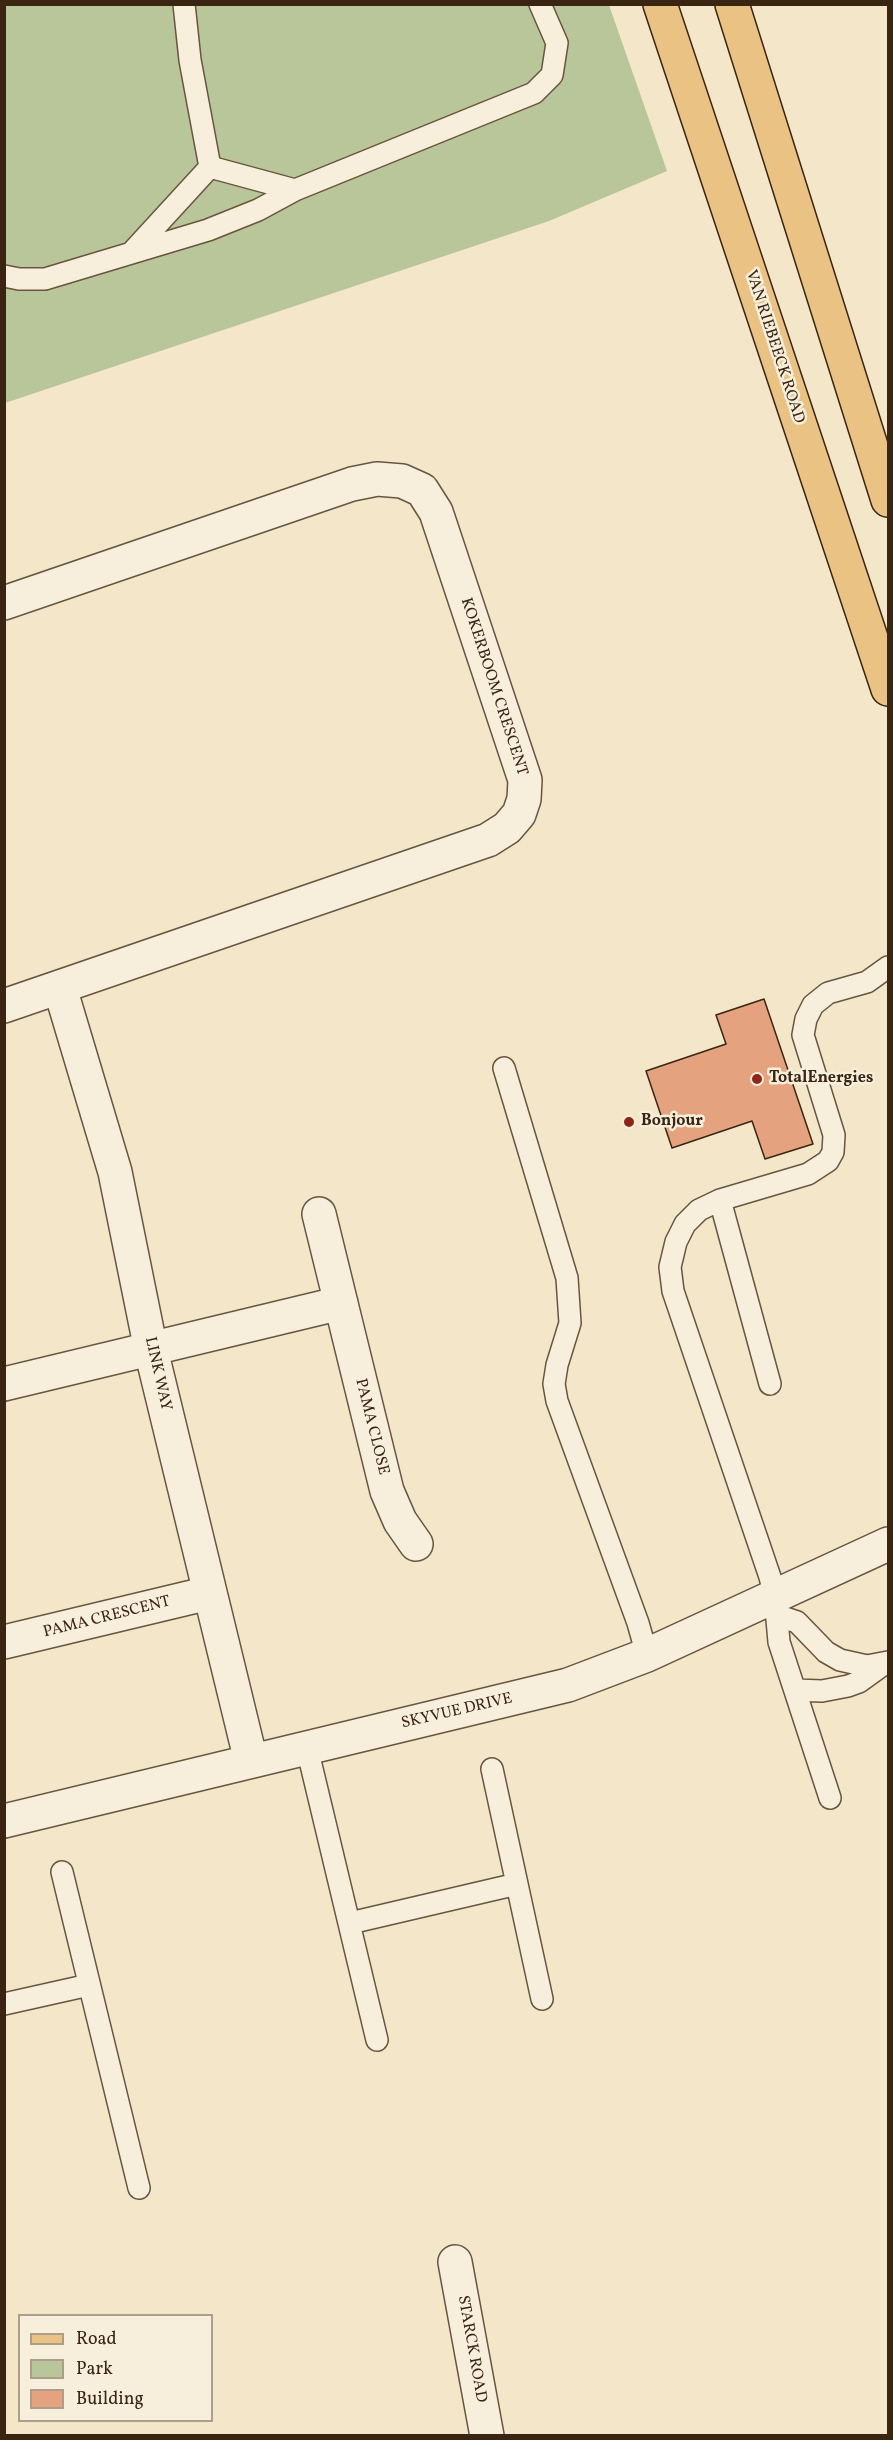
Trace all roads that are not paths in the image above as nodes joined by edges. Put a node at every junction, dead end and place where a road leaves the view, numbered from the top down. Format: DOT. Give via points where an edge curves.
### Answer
graph roads {
  1 [pos="184,4"];
  2 [pos="540,4"];
  3 [pos="660,4"];
  4 [pos="732,4"];
  5 [pos="210,167"];
  6 [pos="295,190"];
  7 [pos="132,252"];
  8 [pos="4,276"];
  9 [pos="888,500"];
  10 [pos="4,603"];
  11 [pos="888,689"];
  12 [pos="888,967"];
  13 [pos="867,982"];
  14 [pos="888,985"];
  15 [pos="60,988"];
  16 [pos="4,1006"];
  17 [pos="504,1068"];
  18 [pos="720,1200"];
  19 [pos="319,1214"];
  20 [pos="341,1303"];
  21 [pos="150,1350"];
  22 [pos="4,1384"];
  23 [pos="770,1384"];
  24 [pos="416,1544"];
  25 [pos="888,1544"];
  26 [pos="210,1593"];
  27 [pos="775,1606"];
  28 [pos="4,1642"];
  29 [pos="647,1655"];
  30 [pos="886,1663"];
  31 [pos="796,1690"];
  32 [pos="307,1748"];
  33 [pos="251,1761"];
  34 [pos="492,1769"];
  35 [pos="830,1798"];
  36 [pos="4,1821"];
  37 [pos="62,1872"];
  38 [pos="517,1884"];
  39 [pos="350,1923"];
  40 [pos="89,1985"];
  41 [pos="542,1999"];
  42 [pos="4,2004"];
  43 [pos="377,2040"];
  44 [pos="139,2188"];
  45 [pos="455,2262"];
  46 [pos="487,2436"];
  1 -- 5 [label="lane"];
  2 -- 6 [label="lane" via="557,43 552,75 534,93"];
  3 -- 11 [label="main road, VAN RIEBEECK ROAD"];
  4 -- 9 [label="main road"];
  5 -- 6 [label="lane"];
  5 -- 7 [label="lane"];
  6 -- 7 [label="lane" via="208,230"];
  7 -- 8 [label="lane" via="45,279"];
  10 -- 15 [label="street, KOKERBOOM CRESCENT" via="352,484 377,479 402,481 422,490 436,512 525,780 519,814 507,828 488,840"];
  12 -- 13 [label="lane"];
  13 -- 14 [label="lane"];
  13 -- 18 [label="lane" via="828,993 813,1005 806,1018 803,1035 834,1135 828,1161 808,1174"];
  15 -- 16 [label="street, KOKERBOOM CRESCENT"];
  15 -- 21 [label="street, LINK WAY" via="115,1172"];
  17 -- 29 [label="lane" via="567,1278 570,1323 557,1365 557,1401"];
  18 -- 23 [label="lane"];
  18 -- 27 [label="lane" via="699,1210 685,1224 670,1267 673,1291 760,1547"];
  19 -- 20 [label="street, PAMA CLOSE"];
  20 -- 21 [label="street"];
  20 -- 24 [label="street, PAMA CLOSE" via="387,1491"];
  21 -- 22 [label="street"];
  21 -- 26 [label="street, LINK WAY"];
  25 -- 27 [label="street, SKYVUE DRIVE"];
  26 -- 28 [label="street, PAMA CRESCENT"];
  26 -- 33 [label="street, LINK WAY"];
  27 -- 29 [label="street, SKYVUE DRIVE"];
  27 -- 30 [label="lane" via="840,1660 867,1666"];
  27 -- 31 [label="lane" via="778,1642"];
  29 -- 32 [label="street, SKYVUE DRIVE" via="568,1685"];
  30 -- 31 [label="lane" via="848,1686"];
  31 -- 35 [label="lane"];
  32 -- 33 [label="street, SKYVUE DRIVE"];
  32 -- 39 [label="lane"];
  33 -- 36 [label="street, SKYVUE DRIVE"];
  34 -- 38 [label="lane"];
  37 -- 40 [label="lane"];
  38 -- 39 [label="lane"];
  38 -- 41 [label="lane"];
  39 -- 43 [label="lane"];
  40 -- 42 [label="lane"];
  40 -- 44 [label="lane"];
  45 -- 46 [label="street, STARCK ROAD"];
}
